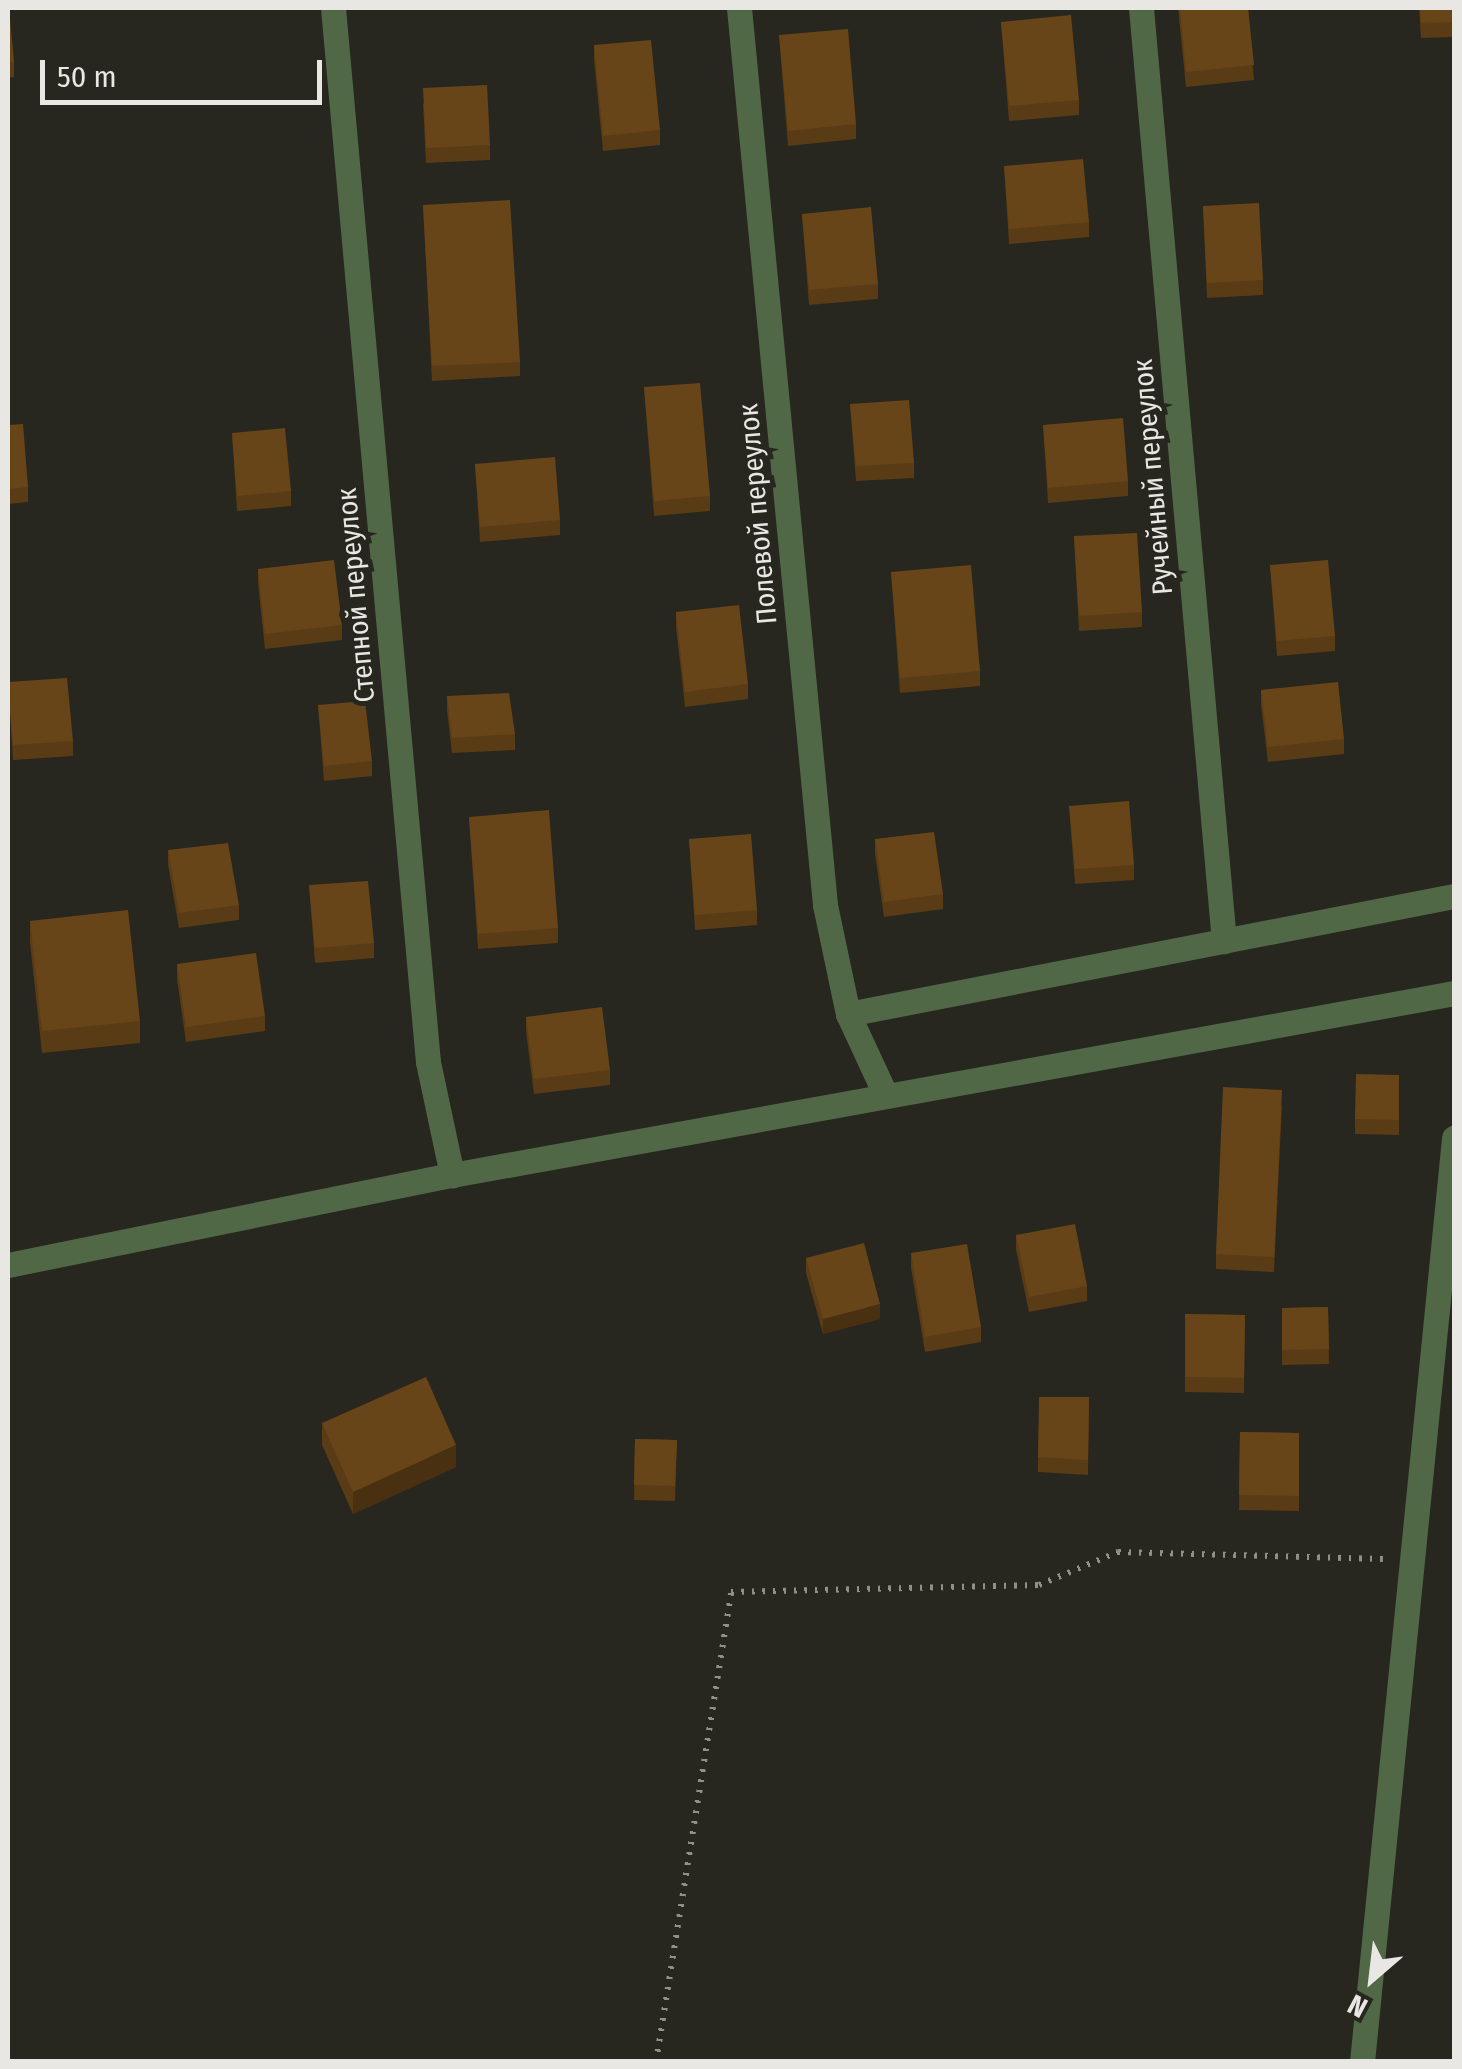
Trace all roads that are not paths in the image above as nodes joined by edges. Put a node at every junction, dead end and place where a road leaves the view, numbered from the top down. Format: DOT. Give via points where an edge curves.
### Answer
graph roads {
  1 [pos="333,8"];
  2 [pos="739,8"];
  3 [pos="1141,8"];
  4 [pos="1454,896"];
  5 [pos="1224,940"];
  6 [pos="1454,994"];
  7 [pos="848,1014"];
  8 [pos="886,1096"];
  9 [pos="1454,1138"];
  10 [pos="452,1175"];
  11 [pos="8,1265"];
  12 [pos="1362,2062"];
  1 -- 10 [label="street, Степной переулок" via="428,1062"];
  2 -- 7 [label="street, Полевой переулок" via="825,904"];
  3 -- 5 [label="street, Ручейный переулок"];
  4 -- 5 [label="street"];
  5 -- 7 [label="street"];
  6 -- 8 [label="street"];
  7 -- 8 [label="street, Полевой переулок"];
  8 -- 10 [label="street"];
  9 -- 12 [label="street"];
  10 -- 11 [label="street"];
}
